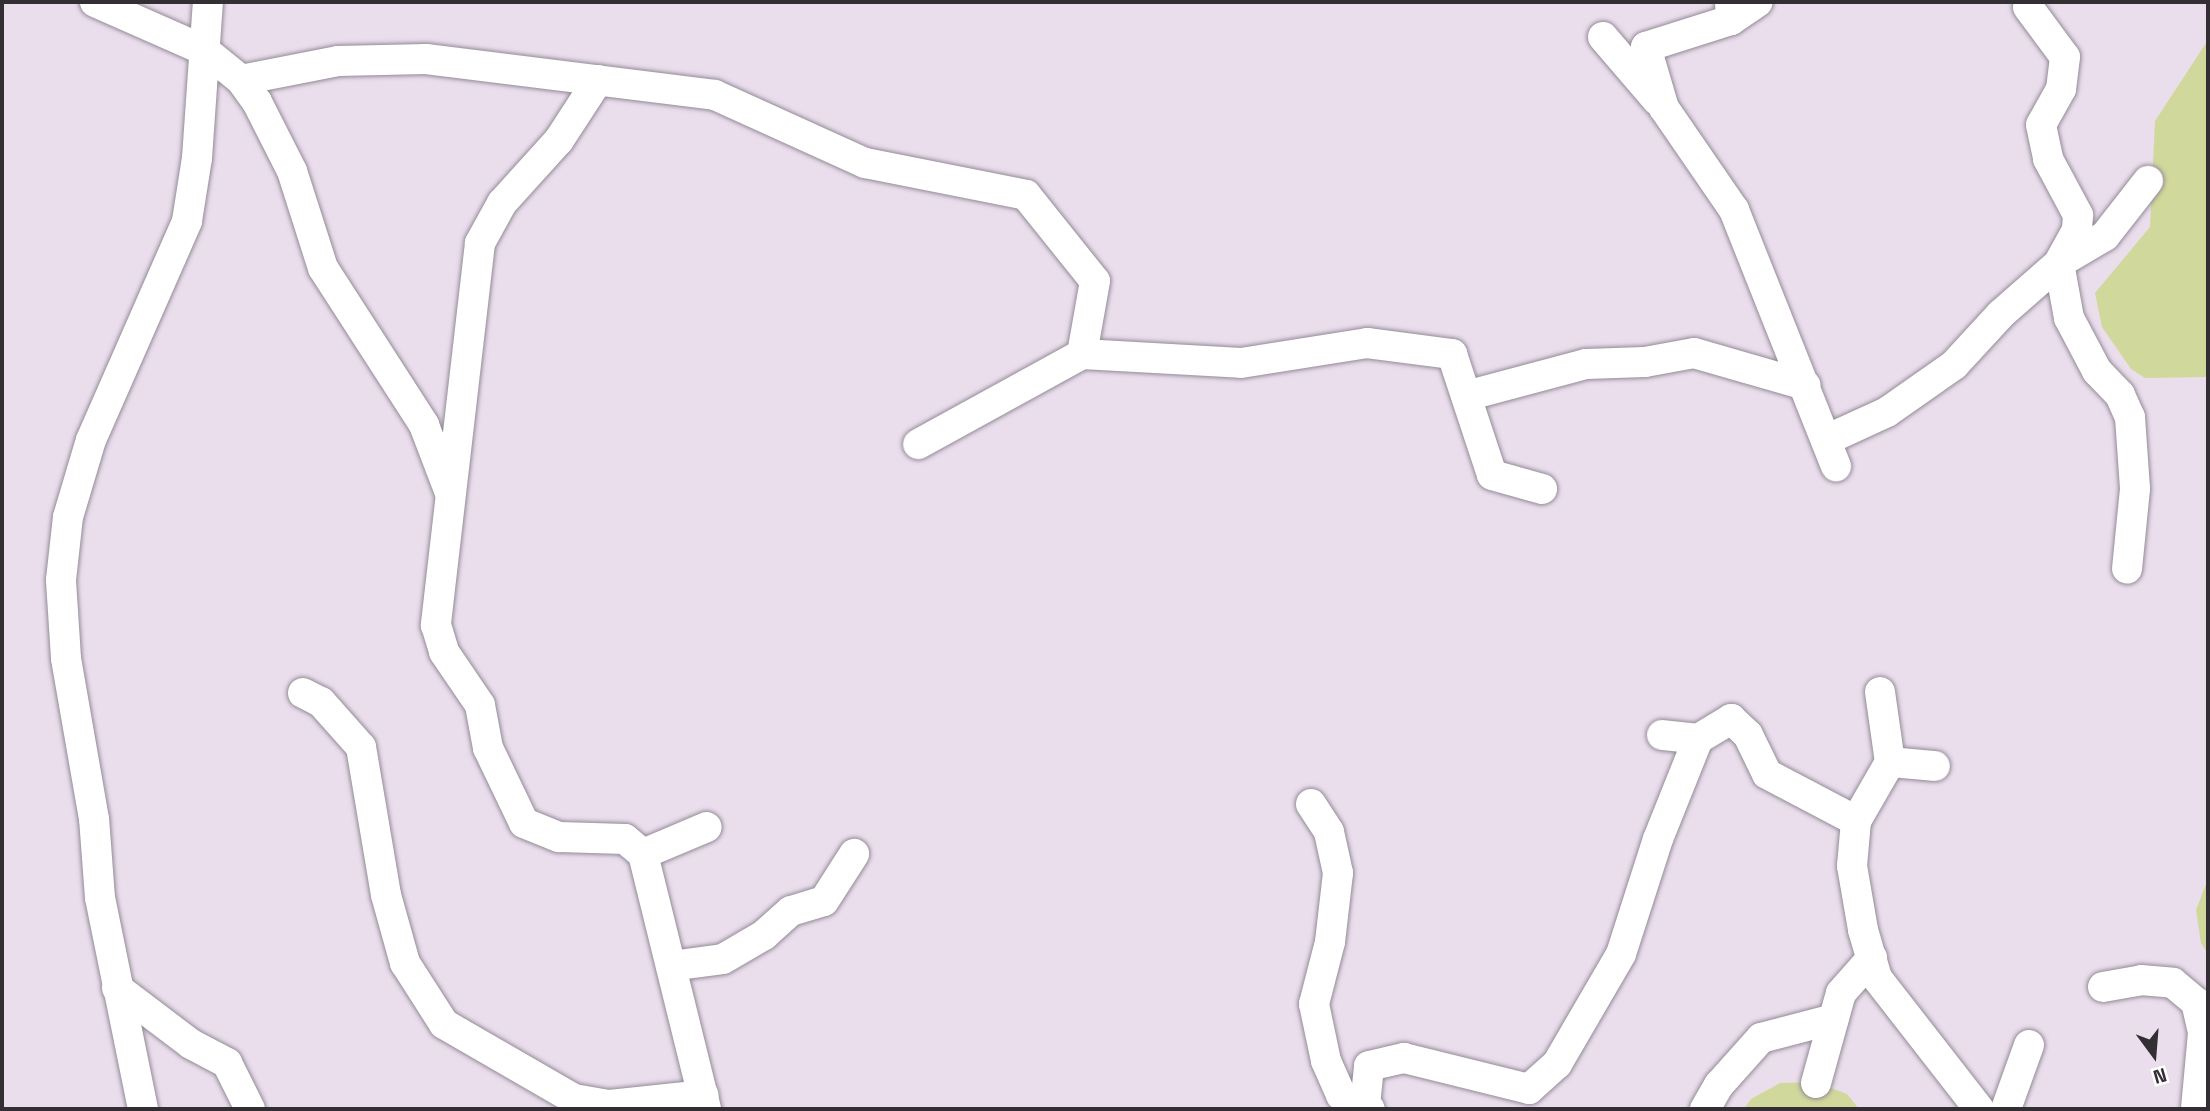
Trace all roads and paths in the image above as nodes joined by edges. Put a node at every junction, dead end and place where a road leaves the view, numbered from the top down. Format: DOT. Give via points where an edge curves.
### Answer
graph roads {
  1 [pos="95,2"];
  2 [pos="208,2"];
  3 [pos="1758,2"];
  4 [pos="2028,6"];
  5 [pos="1731,11"];
  6 [pos="1603,37"];
  7 [pos="204,50"];
  8 [pos="240,80"];
  9 [pos="598,80"];
  10 [pos="1664,108"];
  11 [pos="2148,181"];
  12 [pos="2059,263"];
  13 [pos="1082,354"];
  14 [pos="1805,385"];
  15 [pos="1466,396"];
  16 [pos="918,444"];
  17 [pos="1542,489"];
  18 [pos="452,500"];
  19 [pos="2127,569"];
  20 [pos="1880,692"];
  21 [pos="303,693"];
  22 [pos="1662,735"];
  23 [pos="1698,739"];
  24 [pos="1890,762"];
  25 [pos="1935,766"];
  26 [pos="1311,804"];
  27 [pos="1856,821"];
  28 [pos="707,827"];
  29 [pos="643,854"];
  30 [pos="853,854"];
  31 [pos="1872,958"];
  32 [pos="671,966"];
  33 [pos="117,988"];
  34 [pos="2104,988"];
  35 [pos="1834,1019"];
  36 [pos="2029,1045"];
  37 [pos="1816,1083"];
  38 [pos="705,1102"];
  39 [pos="1367,1107"];
  40 [pos="142,1109"];
  41 [pos="250,1109"];
  42 [pos="1705,1109"];
  43 [pos="1979,1109"];
  44 [pos="2006,1109"];
  45 [pos="2196,1109"];
  1 -- 7 [label="street"];
  2 -- 7 [label="street"];
  3 -- 5 [label="street"];
  4 -- 12 [label="street" via="2064,57 2061,89 2041,125 2048,159 2078,215 2077,230"];
  5 -- 10 [label="street" via="1646,47"];
  6 -- 10 [label="street"];
  7 -- 8 [label="street"];
  7 -- 33 [label="street" via="197,158 187,221 91,440 68,517 61,580 66,658"];
  8 -- 9 [label="street" via="338,61 426,59"];
  8 -- 18 [label="street" via="257,102 292,170 323,268 424,425"];
  9 -- 13 [label="street" via="715,95 865,163 1027,195 1095,281"];
  9 -- 18 [label="street" via="559,140 485,226"];
  10 -- 14 [label="street" via="1734,210"];
  11 -- 12 [label="street" via="2105,236"];
  12 -- 14 [label="street" via="2001,314 1954,365 1831,453"];
  12 -- 19 [label="street" via="2069,318 2096,371 2120,394 2130,417 2135,489"];
  13 -- 15 [label="street" via="1241,363 1367,344 1452,354"];
  13 -- 16 [label="street"];
  14 -- 15 [label="street" via="1694,354 1586,364"];
  15 -- 17 [label="street" via="1492,475"];
  18 -- 29 [label="street" via="436,625 444,652 480,705 488,748 513,805 533,831 559,837 625,839"];
  20 -- 24 [label="street"];
  21 -- 38 [label="street" via="321,702 361,747 384,883 405,963 444,1024 574,1099 608,1105"];
  22 -- 23 [label="street"];
  23 -- 27 [label="street" via="1731,719 1748,735 1767,774"];
  23 -- 39 [label="street" via="1658,839 1621,954 1557,1064 1529,1089 1404,1058 1369,1066"];
  24 -- 25 [label="street"];
  24 -- 27 [label="street"];
  26 -- 39 [label="street" via="1329,832 1338,873 1330,942 1314,1004 1326,1061 1341,1095"];
  27 -- 31 [label="street" via="1852,866"];
  28 -- 29 [label="street"];
  29 -- 32 [label="street"];
  30 -- 32 [label="street" via="824,901 791,911 764,935 723,959"];
  31 -- 35 [label="street" via="1841,993"];
  31 -- 43 [label="street" via="1877,978"];
  32 -- 38 [label="street"];
  33 -- 40 [label="street"];
  33 -- 41 [label="street" via="191,1044 227,1063"];
  34 -- 45 [label="street" via="2141,980 2173,983 2196,1002 2203,1033"];
  35 -- 37 [label="street"];
  35 -- 42 [label="street" via="1761,1038 1719,1085"];
  36 -- 44 [label="street"];
}
